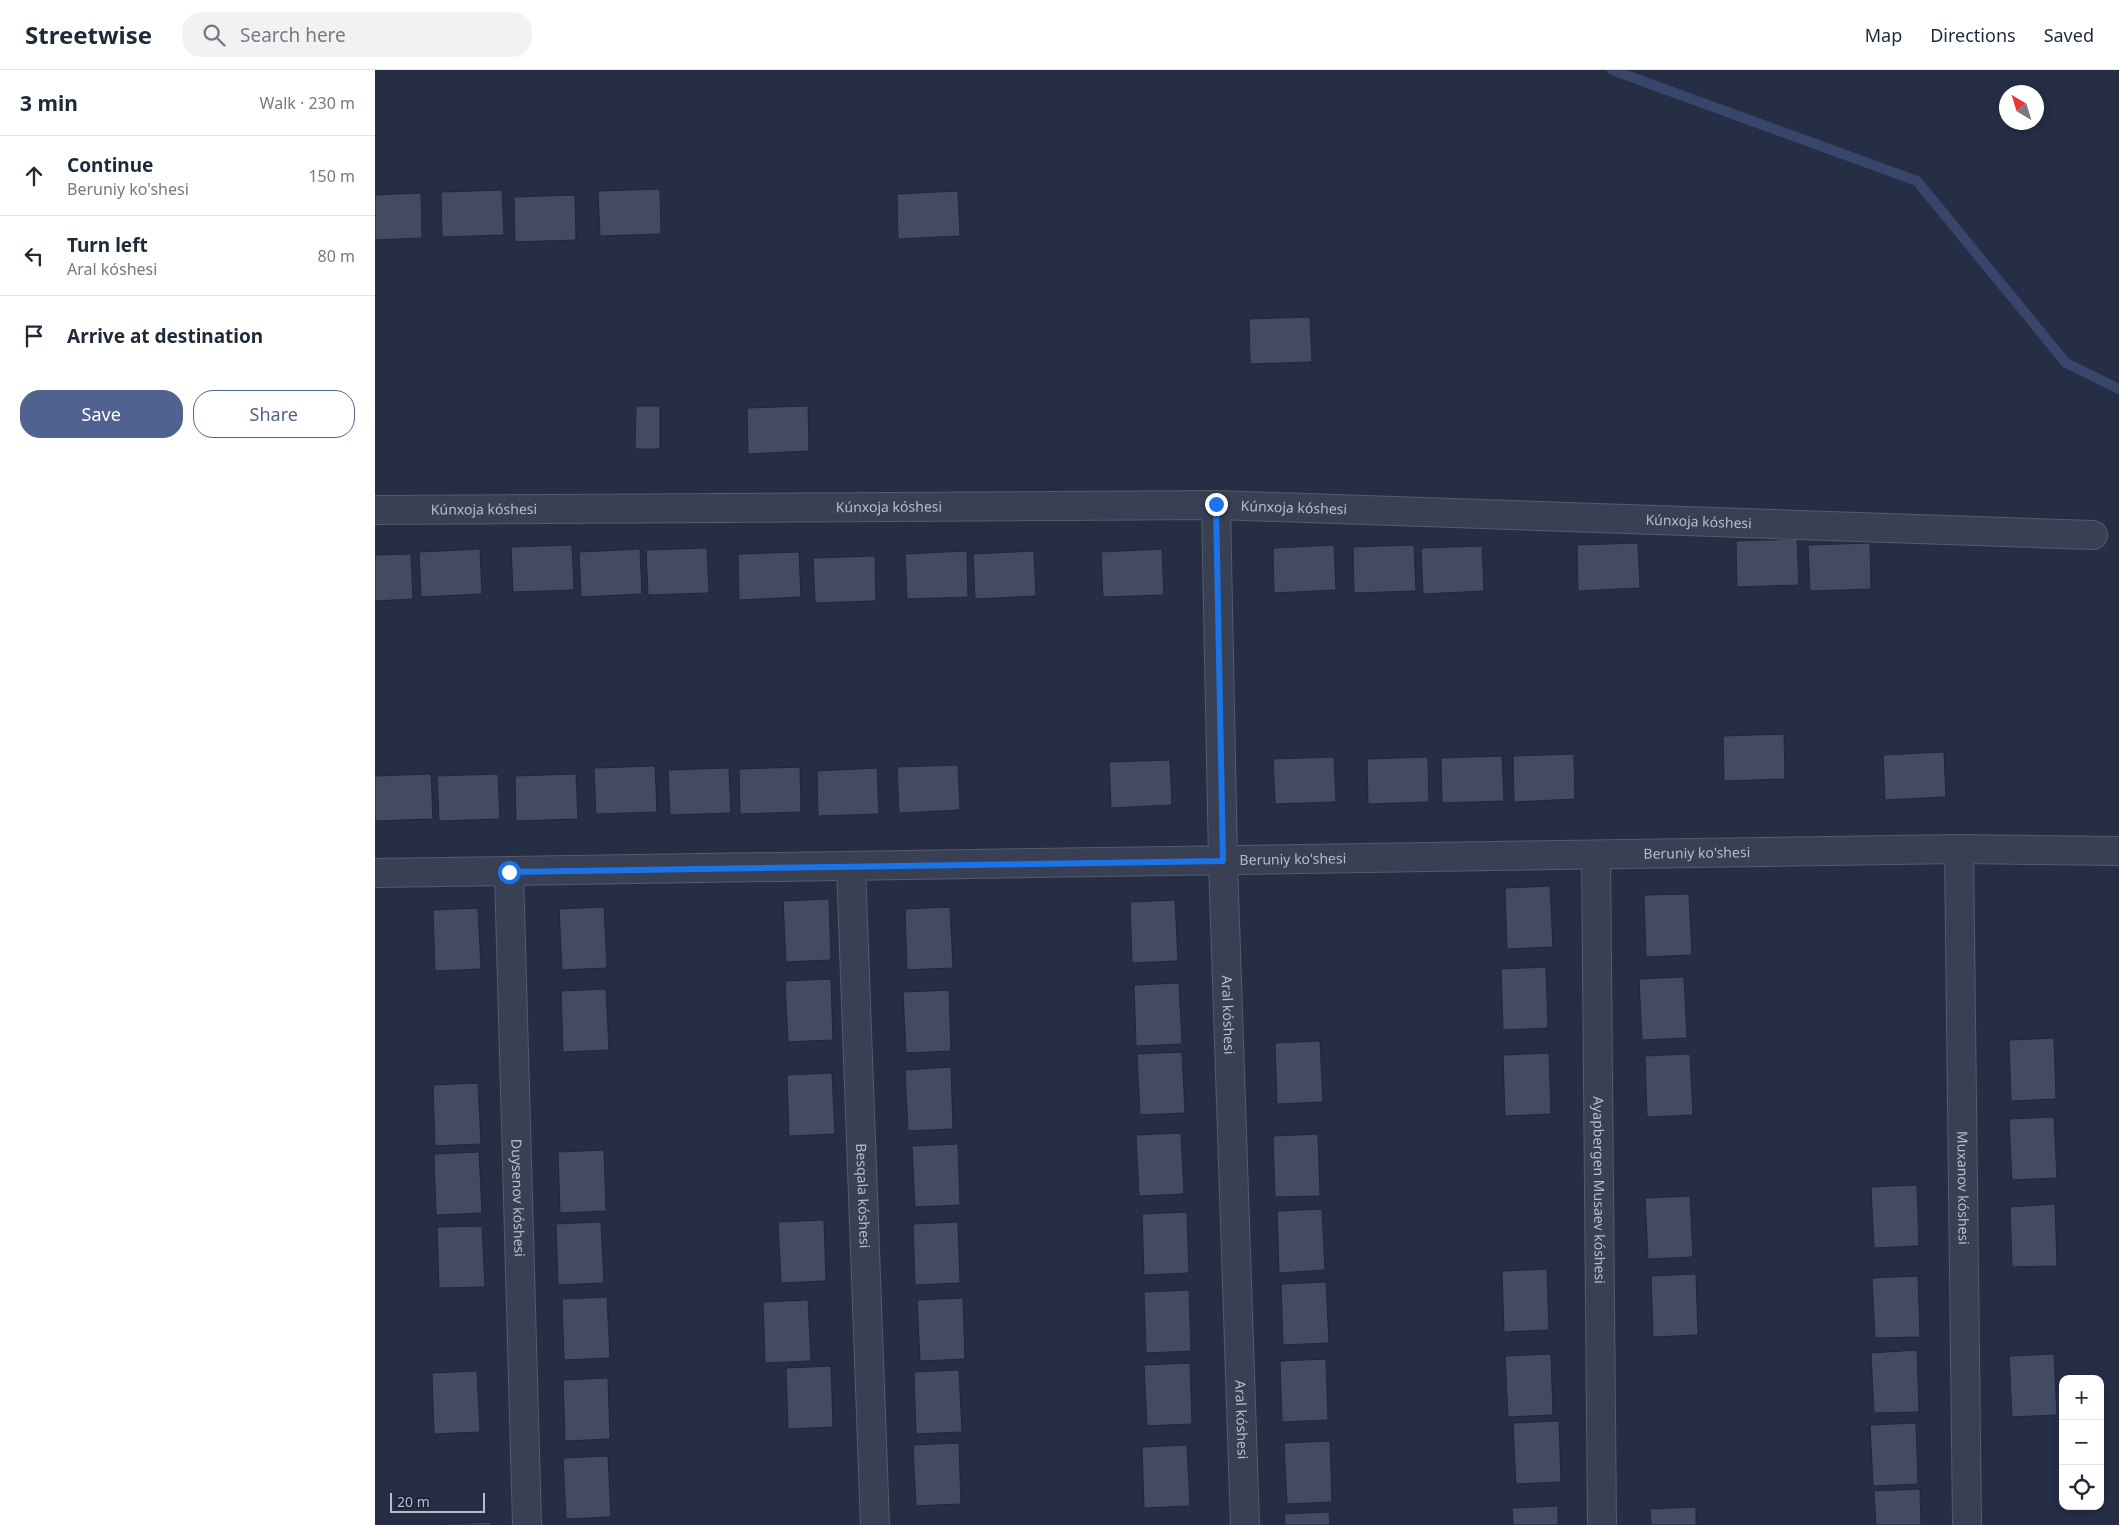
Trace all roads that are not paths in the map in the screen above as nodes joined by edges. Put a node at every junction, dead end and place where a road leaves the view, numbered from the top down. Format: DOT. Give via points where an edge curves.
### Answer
graph roads {
  1 [pos="1216,504"];
  2 [pos="375,510"];
  3 [pos="2093,535"];
  4 [pos="1959,849"];
  5 [pos="2119,851"];
  6 [pos="1596,855"];
  7 [pos="1223,861"];
  8 [pos="851,866"];
  9 [pos="509,872"];
  10 [pos="375,874"];
  11 [pos="527,1525"];
  12 [pos="875,1525"];
  13 [pos="1245,1525"];
  14 [pos="1602,1525"];
  15 [pos="1967,1525"];
  1 -- 2 [label="street, Kúnxoja kóshesi"];
  1 -- 3 [label="street, Kúnxoja kóshesi"];
  1 -- 7 [label="street, Aral kóshesi"];
  4 -- 5 [label="street, Beruniy ko'shesi"];
  4 -- 6 [label="street, Beruniy ko'shesi"];
  4 -- 15 [label="street, Muxanov kóshesi"];
  6 -- 7 [label="street, Beruniy ko'shesi"];
  6 -- 14 [label="street, Ayapbergen Musaev kóshesi"];
  7 -- 8 [label="street, Beruniy ko'shesi"];
  7 -- 13 [label="street, Aral kóshesi"];
  8 -- 9 [label="street, Beruniy ko'shesi"];
  8 -- 12 [label="street, Besqala kóshesi"];
  9 -- 10 [label="street, Beruniy ko'shesi"];
  9 -- 11 [label="street, Duysenov kóshesi"];
}
